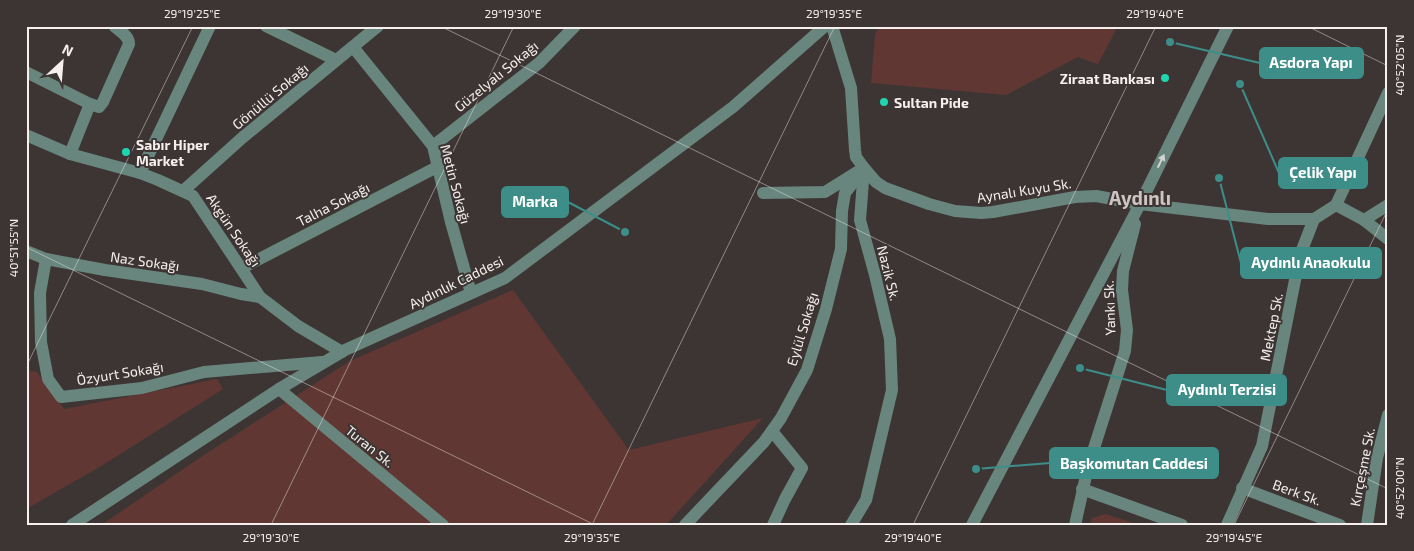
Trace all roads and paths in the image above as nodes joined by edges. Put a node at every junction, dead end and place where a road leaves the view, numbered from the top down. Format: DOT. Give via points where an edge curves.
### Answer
graph roads {
  1 [pos="210,26"];
  2 [pos="266,26"];
  3 [pos="378,26"];
  4 [pos="575,26"];
  5 [pos="826,26"];
  6 [pos="832,26"];
  7 [pos="1228,26"];
  8 [pos="114,27"];
  9 [pos="353,47"];
  10 [pos="336,60"];
  11 [pos="26,72"];
  12 [pos="1387,96"];
  13 [pos="90,104"];
  14 [pos="26,136"];
  15 [pos="433,146"];
  16 [pos="70,154"];
  17 [pos="437,167"];
  18 [pos="864,168"];
  19 [pos="140,173"];
  20 [pos="183,191"];
  21 [pos="763,193"];
  22 [pos="1140,204"];
  23 [pos="1336,205"];
  24 [pos="1388,205"];
  25 [pos="1314,219"];
  26 [pos="1364,220"];
  27 [pos="1388,239"];
  28 [pos="26,251"];
  29 [pos="46,259"];
  30 [pos="242,268"];
  31 [pos="471,293"];
  32 [pos="260,296"];
  33 [pos="342,352"];
  34 [pos="328,361"];
  35 [pos="279,390"];
  36 [pos="1388,415"];
  37 [pos="772,431"];
  38 [pos="1242,488"];
  39 [pos="1082,489"];
  40 [pos="72,525"];
  41 [pos="443,525"];
  42 [pos="685,525"];
  43 [pos="773,525"];
  44 [pos="851,525"];
  45 [pos="972,525"];
  46 [pos="1075,525"];
  47 [pos="1182,525"];
  48 [pos="1227,525"];
  49 [pos="1340,525"];
  50 [pos="1367,525"];
  1 -- 19 [label="street"];
  2 -- 10 [label="street"];
  3 -- 9 [label="street, Gönüllü Sokağı"];
  4 -- 15 [label="street, Güzelyalı Sokağı" via="538,63"];
  5 -- 31 [label="street, Aydınlık Caddesi" via="733,107 505,278"];
  6 -- 18 [label="street, Nazik Sk." via="851,88 856,157"];
  22 -- 7 [label="street, one-way"];
  8 -- 13 [label="street" via="125,35 129,44 103,102 99,106"];
  9 -- 10 [label="street, Gönüllü Sokağı"];
  9 -- 15 [label="street, Metin Sokağı"];
  10 -- 20 [label="street, Gönüllü Sokağı"];
  11 -- 13 [label="street"];
  12 -- 23 [label="street"];
  13 -- 16 [label="street"];
  14 -- 16 [label="street, Akgün Sokağı"];
  15 -- 17 [label="street, Metin Sokağı"];
  16 -- 19 [label="street, Akgün Sokağı"];
  17 -- 30 [label="street, Talha Sokağı"];
  17 -- 31 [label="street, Metin Sokağı"];
  18 -- 21 [label="street" via="825,192"];
  18 -- 22 [label="street, Aynalı Kuyu Sk." via="885,188 955,211 993,212 1085,196"];
  18 -- 37 [label="street, Eylül Sokağı" via="845,193 841,249 807,370"];
  18 -- 44 [label="street, Nazik Sk." via="860,220 890,339 892,390 866,500"];
  19 -- 20 [label="street, Akgün Sokağı"];
  20 -- 30 [label="street, Akgün Sokağı" via="193,196"];
  22 -- 25 [label="street, Aynalı Kuyu Sk." via="1268,219"];
  22 -- 39 [label="street, Yankı Sk." via="1123,271 1125,352"];
  22 -- 45 [label="street"];
  23 -- 25 [label="street"];
  23 -- 26 [label="street"];
  24 -- 26 [label="street"];
  25 -- 38 [label="street, Mektep Sk." via="1300,255 1262,446"];
  26 -- 27 [label="street"];
  28 -- 29 [label="street, Naz Sokağı"];
  29 -- 32 [label="street, Naz Sokağı"];
  29 -- 34 [label="street, Özyurt Sokağı" via="40,292 41,342 48,379 61,397 142,388 204,372"];
  30 -- 32 [label="street, Akgün Sokağı"];
  31 -- 33 [label="street, Aydınlık Caddesi"];
  32 -- 33 [label="street, Akgün Sokağı" via="298,326"];
  33 -- 34 [label="street, Aydınlık Caddesi"];
  34 -- 35 [label="street, Aydınlık Caddesi"];
  35 -- 40 [label="street, Aydınlık Caddesi"];
  35 -- 41 [label="street, Turan Sk."];
  36 -- 50 [label="street, Kırçeşme Sk." via="1377,458"];
  37 -- 42 [label="street, Eylül Sokağı"];
  37 -- 43 [label="street" via="802,468"];
  38 -- 48 [label="street, Mektep Sk."];
  38 -- 49 [label="street, Berk Sk."];
  39 -- 46 [label="street, Yankı Sk."];
  39 -- 47 [label="street"];
}
